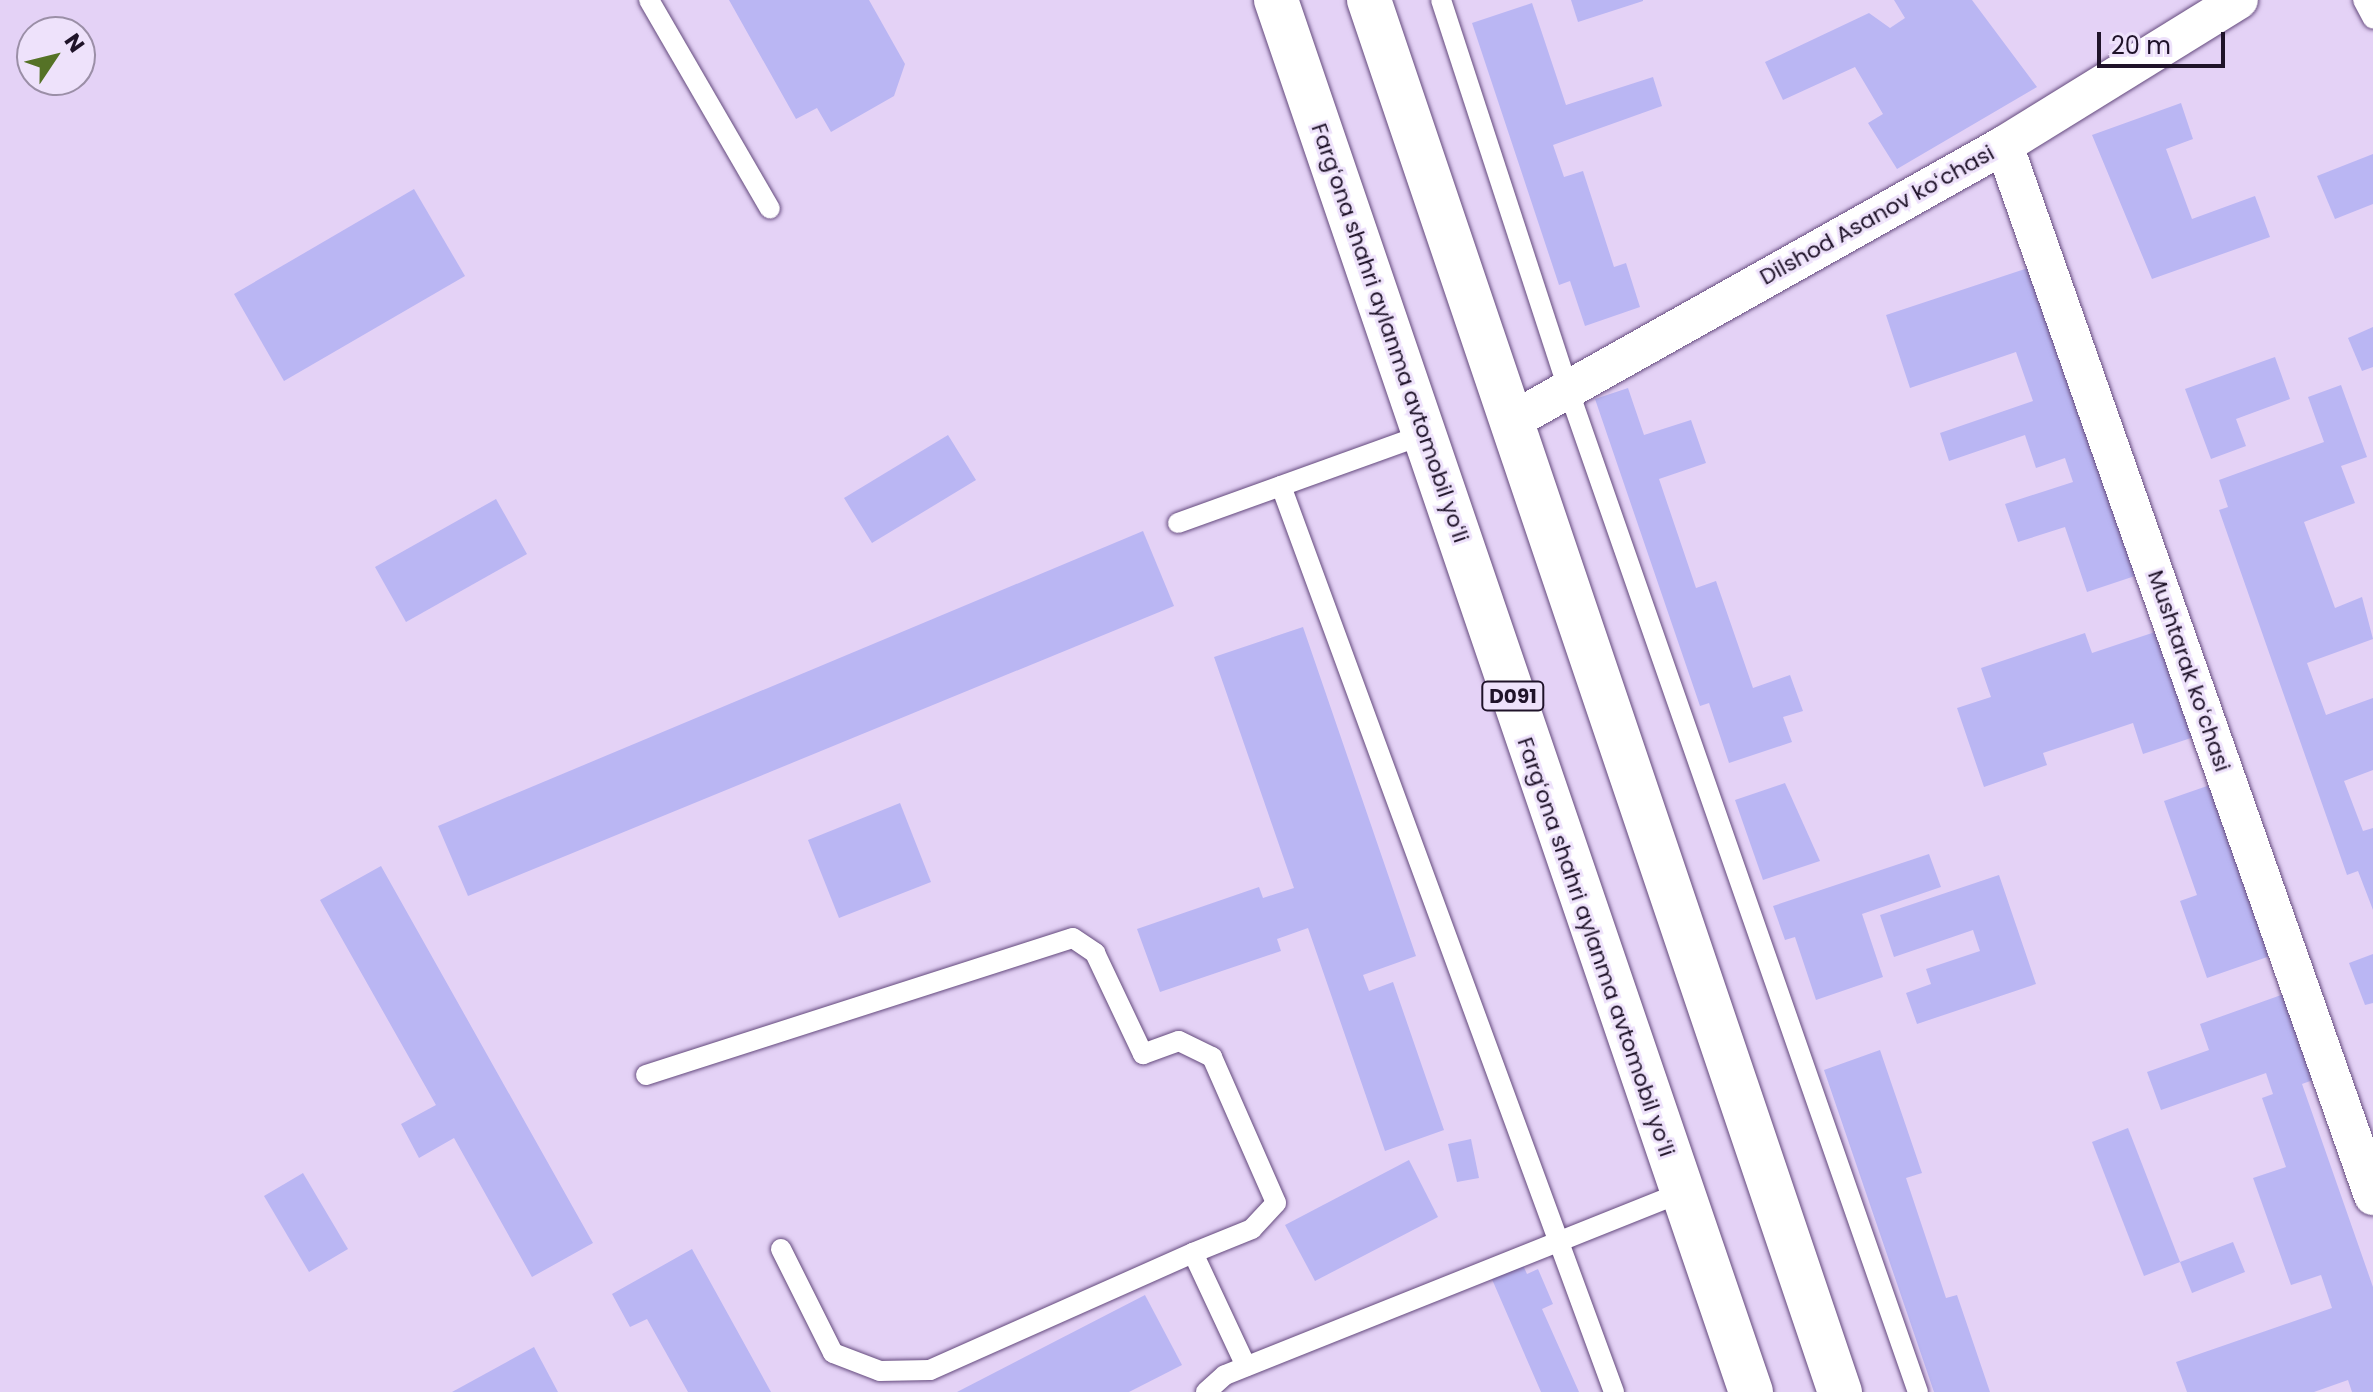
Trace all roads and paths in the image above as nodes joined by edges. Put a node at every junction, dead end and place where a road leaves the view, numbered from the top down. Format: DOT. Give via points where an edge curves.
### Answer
graph roads {
  1 [pos="649,0"];
  2 [pos="1276,0"];
  3 [pos="1369,0"];
  4 [pos="1441,0"];
  5 [pos="2239,0"];
  6 [pos="2363,0"];
  7 [pos="2373,19"];
  8 [pos="2004,145"];
  9 [pos="770,209"];
  10 [pos="1567,386"];
  11 [pos="1510,422"];
  12 [pos="1425,434"];
  13 [pos="1281,486"];
  14 [pos="1178,523"];
  15 [pos="646,1075"];
  16 [pos="1679,1193"];
  17 [pos="2373,1196"];
  18 [pos="1553,1243"];
  19 [pos="781,1249"];
  20 [pos="1193,1253"];
  21 [pos="1246,1366"];
  22 [pos="1206,1392"];
  23 [pos="1614,1392"];
  24 [pos="1751,1392"];
  25 [pos="1840,1392"];
  26 [pos="1918,1392"];
  1 -- 9 [label="lane"];
  2 -- 12 [label="highway, Fargʻona shahri aylanma avtomobil yoʻli / D091"];
  3 -- 11 [label="highway"];
  4 -- 10 [label="lane"];
  5 -- 8 [label="street, Dilshod Asanov koʻchasi"];
  6 -- 7 [label="lane"];
  8 -- 10 [label="street, Dilshod Asanov koʻchasi"];
  8 -- 17 [label="street, Mushtarak koʻchasi"];
  10 -- 11 [label="street, Dilshod Asanov koʻchasi"];
  10 -- 26 [label="lane"];
  11 -- 25 [label="highway"];
  12 -- 13 [label="lane"];
  12 -- 16 [label="highway, Fargʻona shahri aylanma avtomobil yoʻli / D091"];
  13 -- 14 [label="lane"];
  13 -- 18 [label="lane"];
  15 -- 20 [label="lane" via="1073,938 1095,953 1143,1054 1179,1041 1212,1057 1276,1203 1252,1229"];
  16 -- 18 [label="lane"];
  16 -- 24 [label="highway, Fargʻona shahri aylanma avtomobil yoʻli / D091"];
  18 -- 21 [label="lane"];
  18 -- 23 [label="lane"];
  19 -- 20 [label="lane" via="833,1353 880,1371 930,1370"];
  20 -- 21 [label="lane"];
  21 -- 22 [label="lane"];
}
